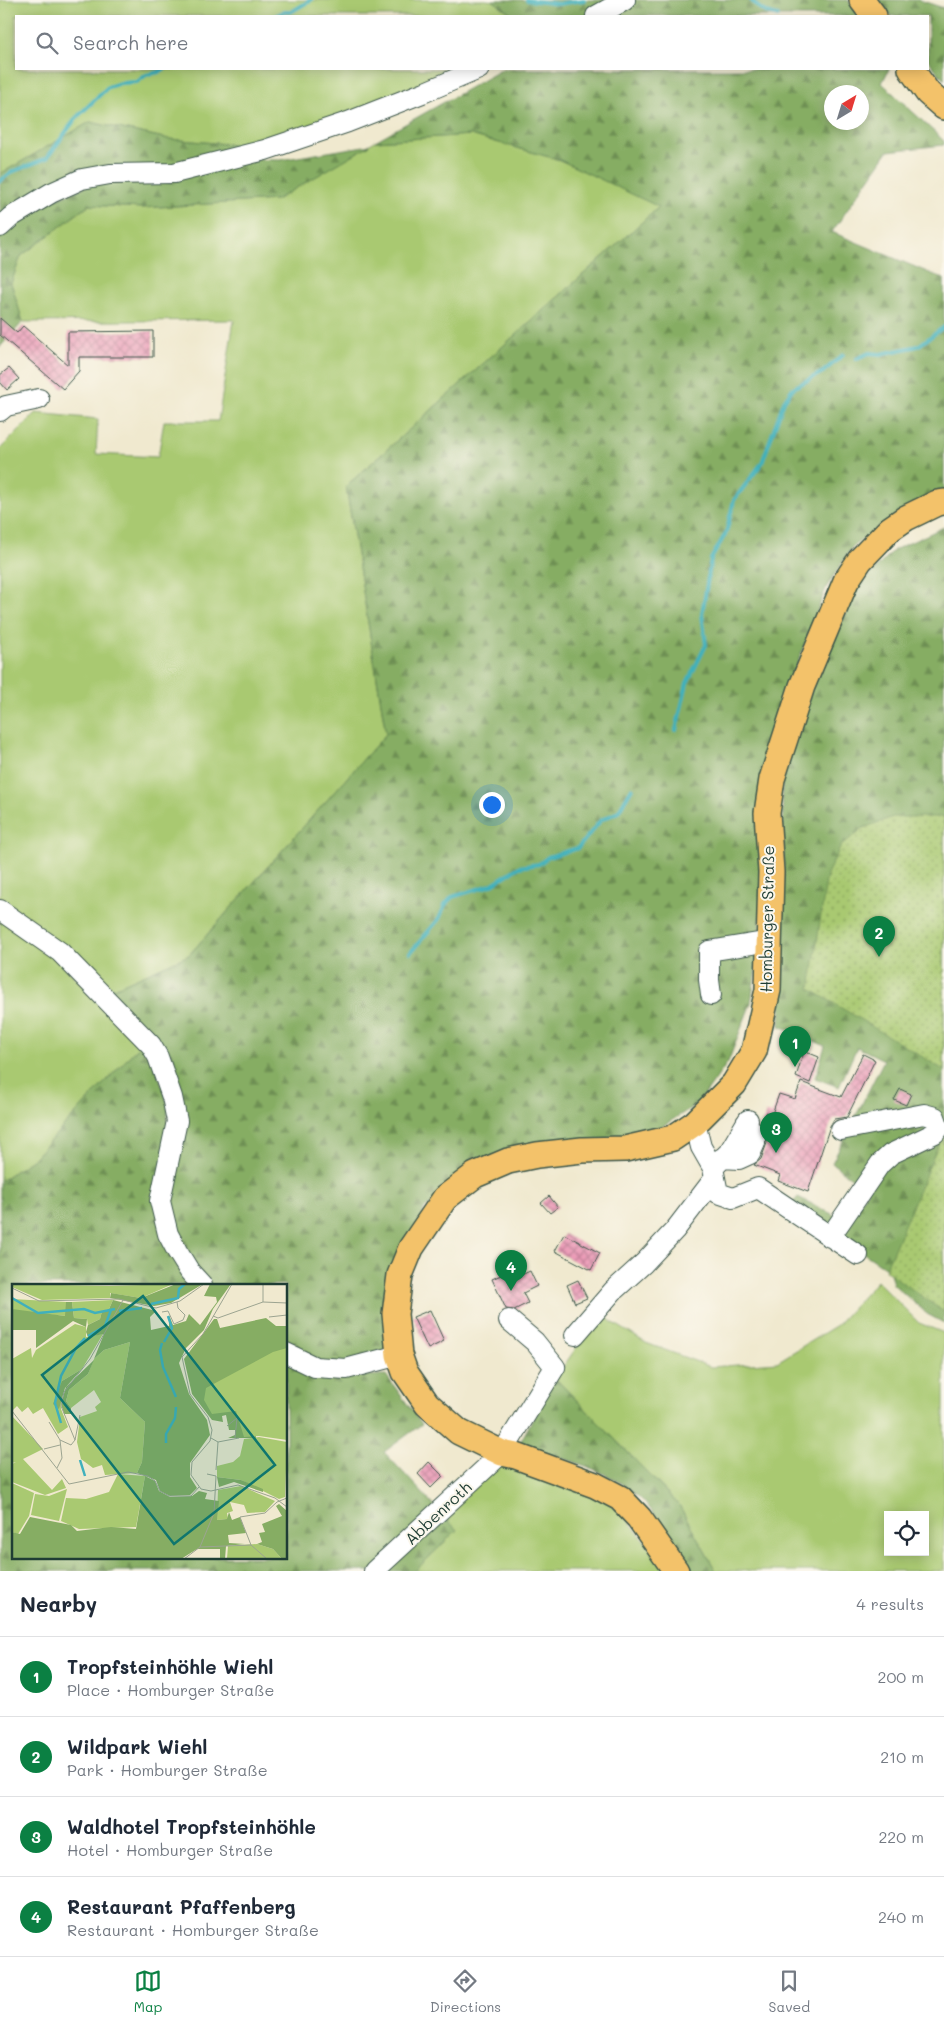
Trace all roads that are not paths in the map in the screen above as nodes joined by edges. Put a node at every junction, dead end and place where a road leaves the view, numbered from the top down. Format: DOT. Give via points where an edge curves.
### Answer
graph roads {
  1 [pos="625,0"];
  2 [pos="862,0"];
  3 [pos="598,15"];
  4 [pos="873,15"];
  5 [pos="477,70"];
  6 [pos="912,70"];
  7 [pos="944,107"];
  8 [pos="0,227"];
  9 [pos="38,399"];
  10 [pos="0,411"];
  11 [pos="944,502"];
  12 [pos="0,910"];
  13 [pos="770,941"];
  14 [pos="711,995"];
  15 [pos="747,1121"];
  16 [pos="694,1123"];
  17 [pos="841,1130"];
  18 [pos="716,1168"];
  19 [pos="830,1237"];
  20 [pos="858,1255"];
  21 [pos="201,1284"];
  22 [pos="509,1320"];
  23 [pos="575,1335"];
  24 [pos="288,1354"];
  25 [pos="399,1355"];
  26 [pos="502,1453"];
  27 [pos="374,1571"];
  28 [pos="676,1571"];
  1 -- 3 [label="street"];
  2 -- 4 [label="main road"];
  5 -- 8 [label="street" via="348,122 265,150 174,173 110,174 82,179 10,217"];
  6 -- 7 [label="main road" via="928,93"];
  9 -- 10 [label="street" via="6,406"];
  11 -- 13 [label="main road, Homburger Straße" via="914,514 890,529 860,560 846,581 802,686 772,779 767,812 771,872"];
  12 -- 21 [label="street" via="60,952 158,1057 177,1121 160,1201 168,1234 190,1272"];
  13 -- 14 [label="street" via="728,956 709,951"];
  13 -- 16 [label="main road, Homburger Straße" via="768,990 754,1051 734,1084"];
  15 -- 18 [label="street"];
  16 -- 18 [label="street" via="701,1147"];
  16 -- 25 [label="main road, Homburger Straße" via="674,1138 625,1150 582,1150 508,1161 476,1174 445,1198 412,1248 400,1275 395,1314"];
  17 -- 19 [label="street" via="924,1114 935,1116 938,1128 935,1133 891,1154 880,1164"];
  18 -- 19 [label="street" via="718,1193 733,1198 758,1188"];
  18 -- 23 [label="street" via="675,1230 613,1291"];
  19 -- 20 [label="street"];
  22 -- 26 [label="street, Abbenroth" via="535,1342 555,1367"];
  24 -- 25 [label="street" via="315,1367 346,1369"];
  25 -- 26 [label="main road, Homburger Straße" via="405,1372 427,1404 459,1432"];
  26 -- 27 [label="street, Abbenroth"];
  26 -- 28 [label="main road, Homburger Straße" via="595,1485 620,1498 639,1518"];
}
